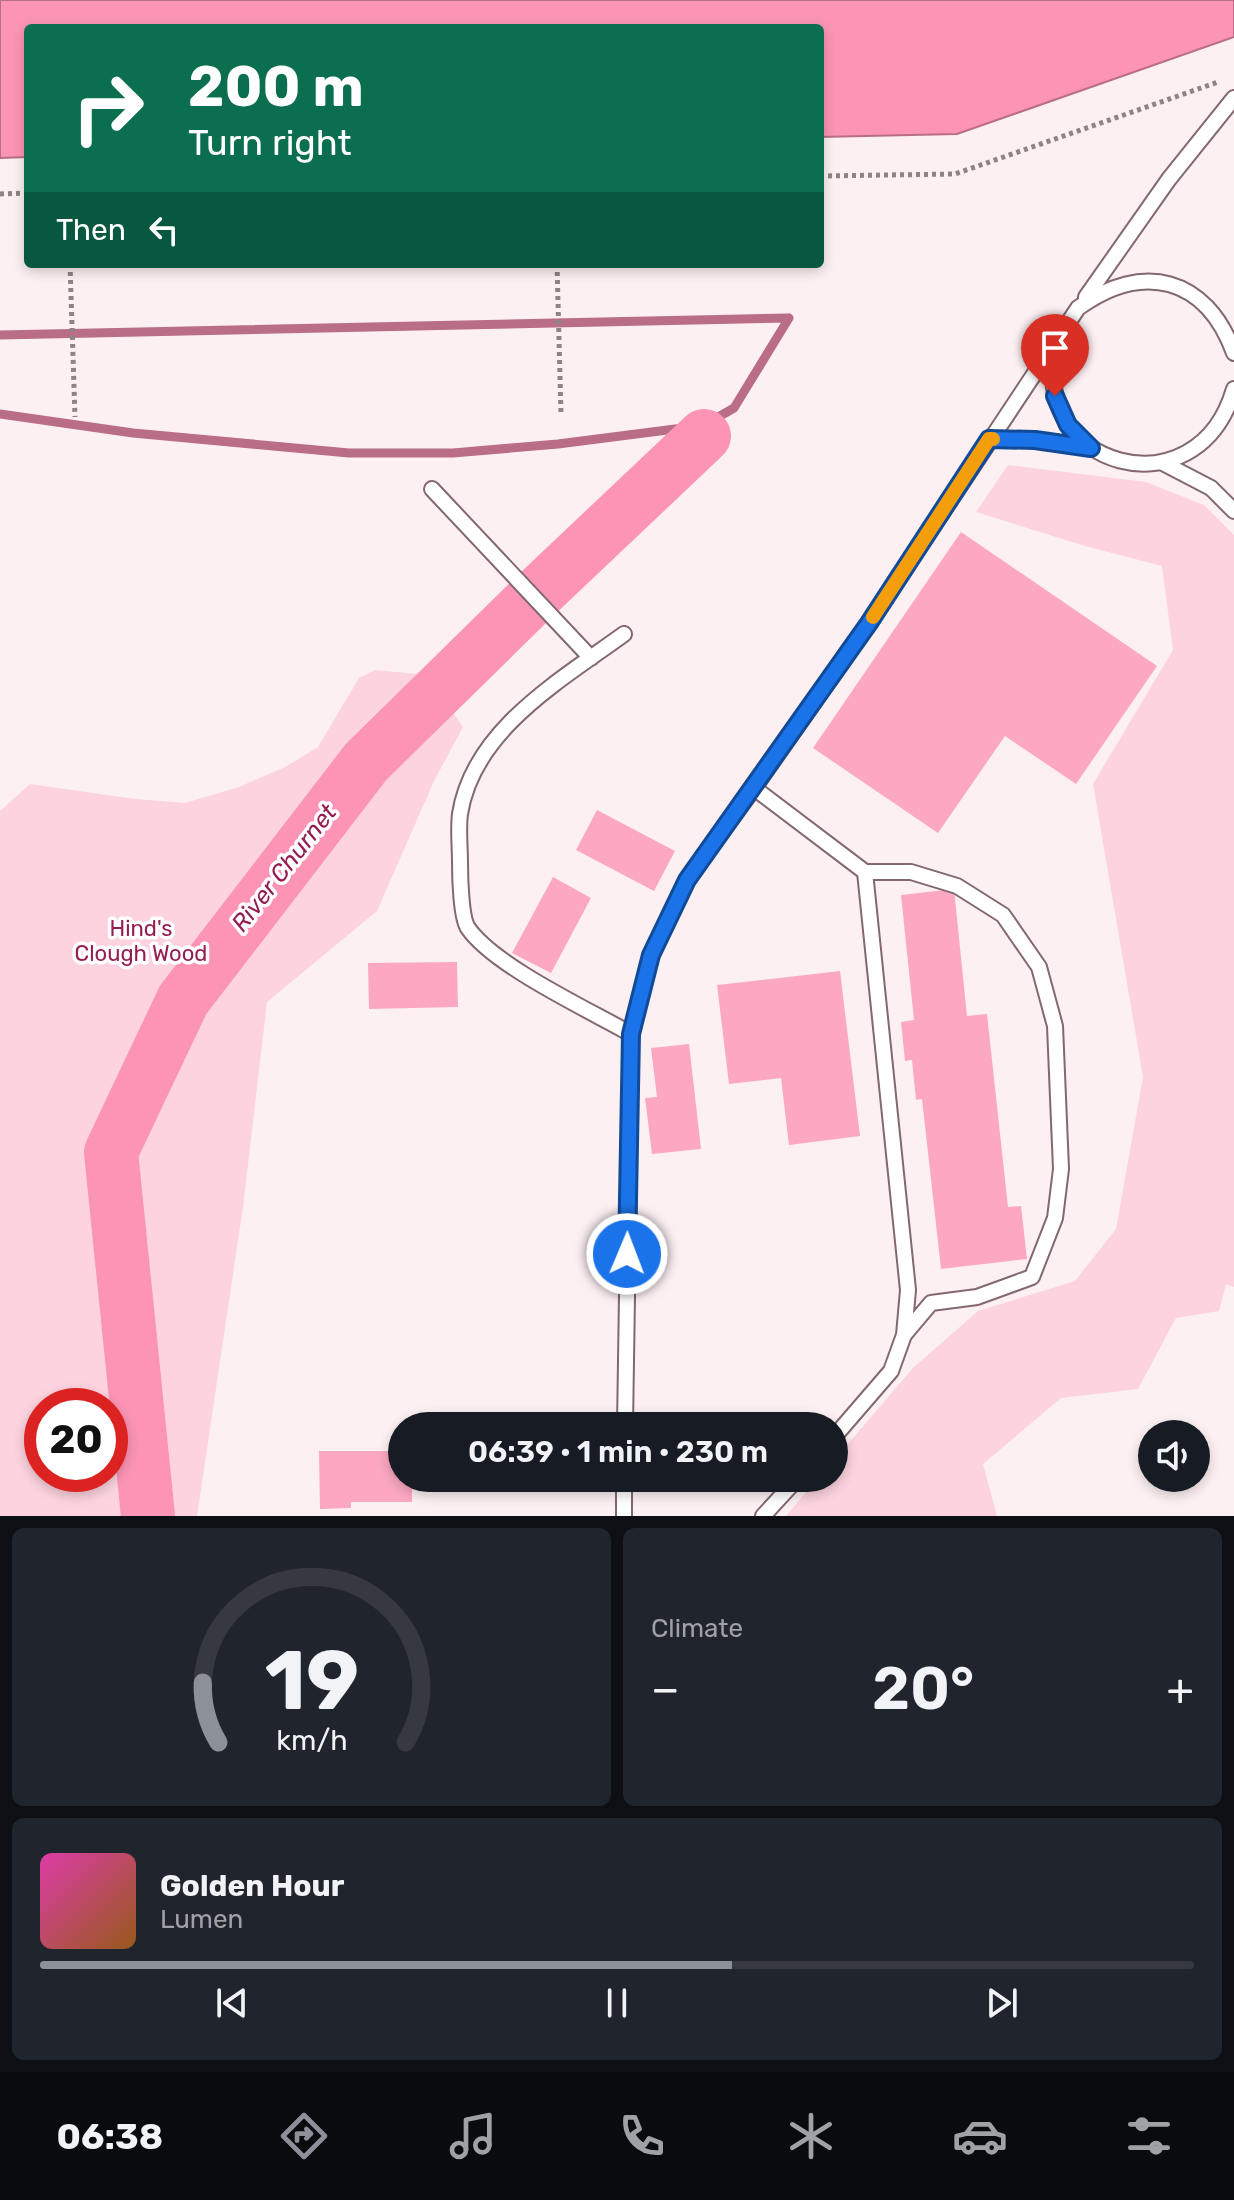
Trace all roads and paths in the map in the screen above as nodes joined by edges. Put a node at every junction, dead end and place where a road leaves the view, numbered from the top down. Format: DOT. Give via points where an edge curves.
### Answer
graph roads {
  1 [pos="1219,82"];
  2 [pos="1234,98"];
  3 [pos="824,176"];
  4 [pos="24,193"];
  5 [pos="0,194"];
  6 [pos="70,268"];
  7 [pos="557,268"];
  8 [pos="1078,308"];
  9 [pos="1060,334"];
  10 [pos="1234,353"];
  11 [pos="1234,389"];
  12 [pos="561,414"];
  13 [pos="75,417"];
  14 [pos="989,439"];
  15 [pos="1091,448"];
  16 [pos="1163,463"];
  17 [pos="432,489"];
  18 [pos="1234,511"];
  19 [pos="624,634"];
  20 [pos="591,658"];
  21 [pos="754,788"];
  22 [pos="865,872"];
  23 [pos="631,1034"];
  24 [pos="904,1335"];
  25 [pos="625,1412"];
  26 [pos="848,1421"];
  27 [pos="624,1492"];
  28 [pos="785,1492"];
  29 [pos="624,1516"];
  30 [pos="763,1516"];
  1 -- 3 [label="path" via="955,174"];
  2 -- 8 [label="lane"];
  4 -- 5 [label="path"];
  6 -- 13 [label="path"];
  7 -- 12 [label="path"];
  8 -- 9 [label="lane"];
  8 -- 10 [label="lane" via="1115,286 1157,281 1208,306"];
  9 -- 14 [label="lane"];
  9 -- 15 [label="lane" via="1052,365 1055,396 1068,425"];
  11 -- 16 [label="lane" via="1228,411 1212,435 1190,453"];
  14 -- 15 [label="lane"];
  14 -- 21 [label="lane"];
  15 -- 16 [label="lane" via="1125,462"];
  16 -- 18 [label="lane" via="1211,488"];
  17 -- 20 [label="lane"];
  19 -- 20 [label="lane"];
  20 -- 23 [label="lane" via="516,716 489,746 460,814 460,877 466,927 497,957"];
  21 -- 22 [label="lane"];
  21 -- 23 [label="lane" via="687,880 651,955"];
  22 -- 24 [label="lane" via="908,1290"];
  22 -- 24 [label="lane" via="911,872 957,886 1003,915 1039,967 1055,1026 1061,1169 1055,1218 1032,1277 977,1297 931,1303"];
  23 -- 25 [label="lane"];
  24 -- 26 [label="lane" via="891,1371"];
  27 -- 29 [label="lane"];
  28 -- 30 [label="lane"];
}
